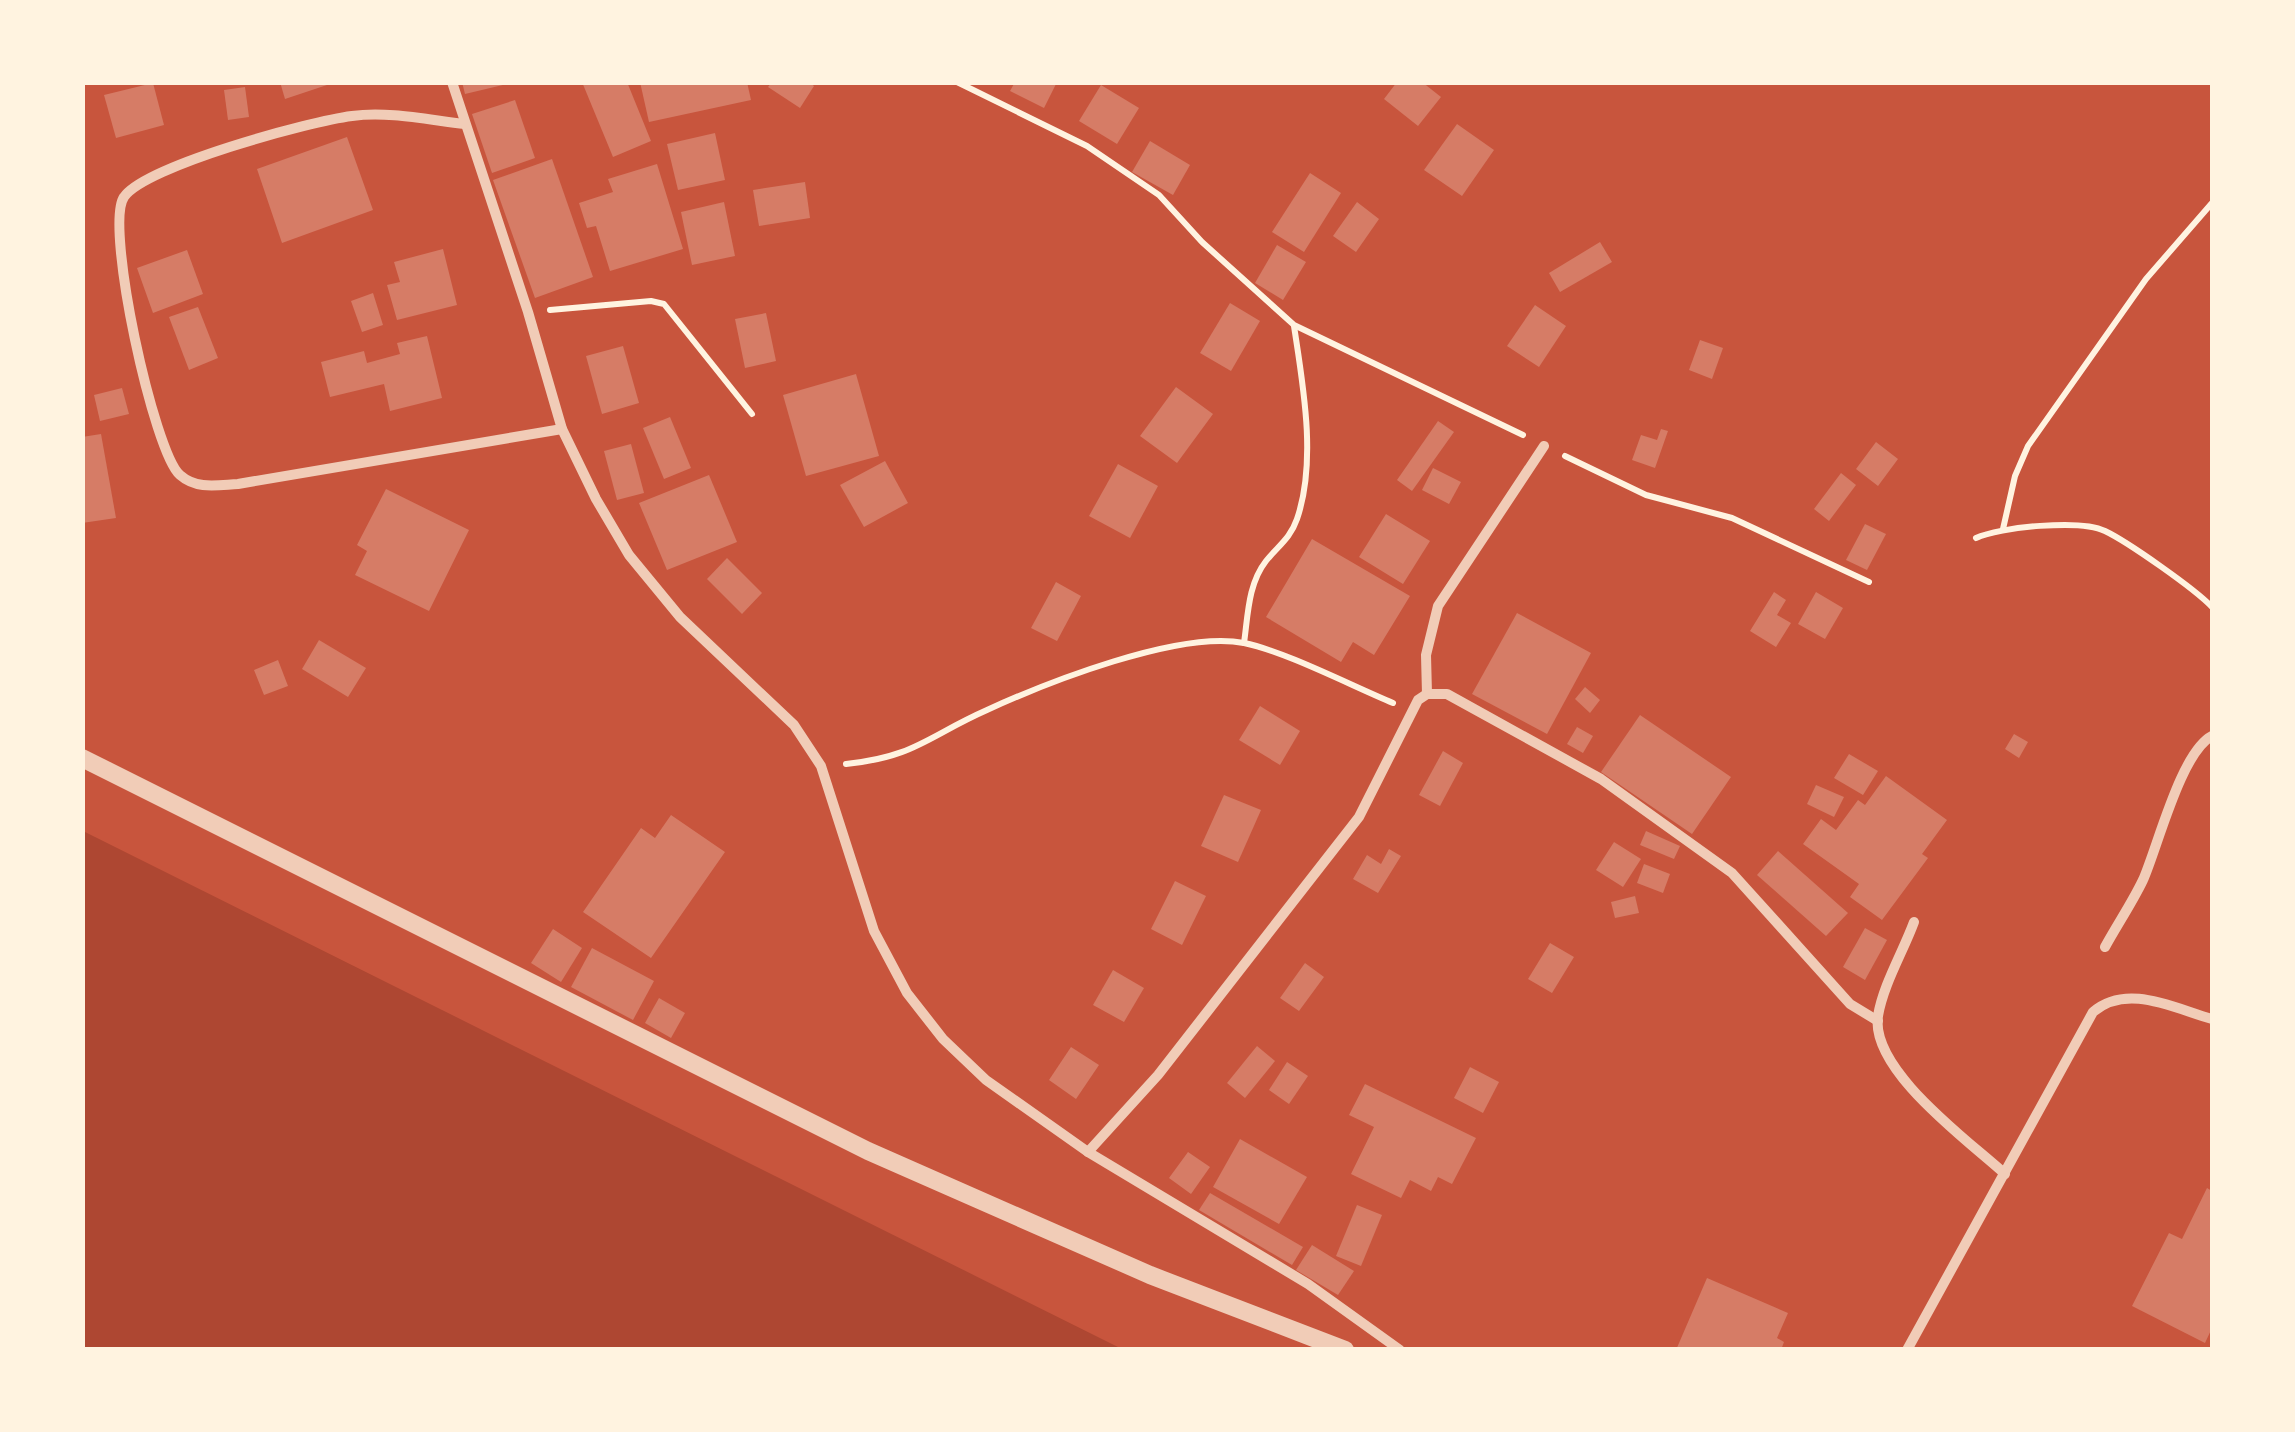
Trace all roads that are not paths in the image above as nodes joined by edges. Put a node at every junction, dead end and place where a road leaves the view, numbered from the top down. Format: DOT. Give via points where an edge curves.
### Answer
graph roads {
  1 [pos="452,82"];
  2 [pos="465,124"];
  3 [pos="562,429"];
  4 [pos="1544,446"];
  5 [pos="1427,694"];
  6 [pos="2212,736"];
  7 [pos="82,758"];
  8 [pos="1914,922"];
  9 [pos="2105,948"];
  10 [pos="2212,1019"];
  11 [pos="1878,1022"];
  12 [pos="1088,1152"];
  13 [pos="2005,1174"];
  14 [pos="1345,1350"];
  15 [pos="1400,1350"];
  16 [pos="1907,1350"];
  1 -- 2 [label="street"];
  2 -- 3 [label="street"];
  2 -- 3 [label="street" via="371,114 280,130 147,179 124,196 118,215 125,297 164,450 178,474 200,486 219,485"];
  3 -- 12 [label="street" via="629,555 714,652 794,725 821,766 874,930 907,993 986,1080"];
  4 -- 5 [label="street" via="1438,606 1426,656"];
  5 -- 11 [label="street" via="1447,694 1601,778 1732,874 1850,1004"];
  5 -- 12 [label="street" via="1359,817 1158,1075"];
  6 -- 9 [label="street" via="2186,768 2141,884"];
  7 -- 14 [label="street" via="868,1151 1150,1275"];
  8 -- 11 [label="street"];
  10 -- 13 [label="street" via="2128,996 2107,1000 2093,1012"];
  11 -- 13 [label="street" via="1879,1040 1898,1075"];
  12 -- 15 [label="street" via="1308,1284"];
  13 -- 16 [label="street"];
}
